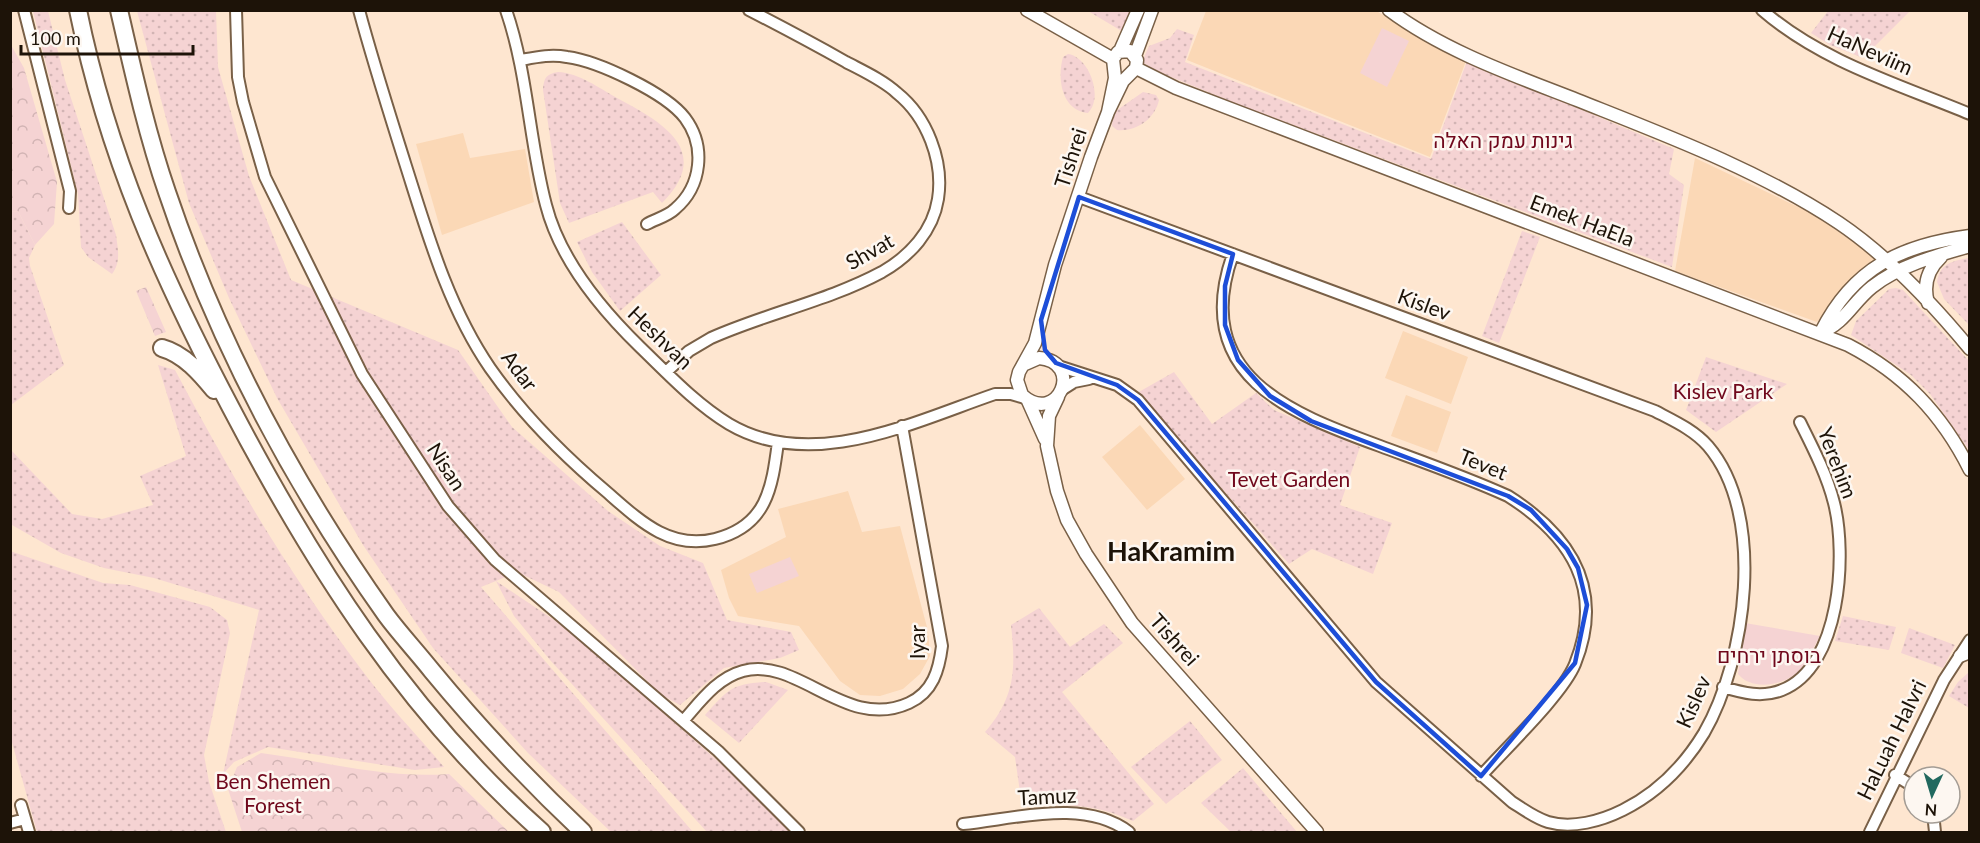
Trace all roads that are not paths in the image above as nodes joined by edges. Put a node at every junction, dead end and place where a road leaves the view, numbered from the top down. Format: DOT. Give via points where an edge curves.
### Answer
graph roads {
  1 [pos="24,10"];
  2 [pos="119,10"];
  3 [pos="236,10"];
  4 [pos="359,10"];
  5 [pos="506,10"];
  6 [pos="750,10"];
  7 [pos="1027,10"];
  8 [pos="1138,10"];
  9 [pos="1152,10"];
  10 [pos="1389,10"];
  11 [pos="1762,10"];
  12 [pos="78,13"];
  13 [pos="1115,59"];
  14 [pos="521,60"];
  15 [pos="1134,66"];
  16 [pos="1108,112"];
  17 [pos="1970,114"];
  18 [pos="1079,197"];
  19 [pos="69,208"];
  20 [pos="647,224"];
  21 [pos="1970,236"];
  22 [pos="1970,246"];
  23 [pos="1945,253"];
  24 [pos="1233,254"];
  25 [pos="1885,259"];
  26 [pos="1898,272"];
  27 [pos="1928,304"];
  28 [pos="1041,320"];
  29 [pos="1821,332"];
  30 [pos="162,348"];
  31 [pos="1970,349"];
  32 [pos="1056,364"];
  33 [pos="1022,367"];
  34 [pos="666,372"];
  35 [pos="1104,380"];
  36 [pos="1060,393"];
  37 [pos="988,396"];
  38 [pos="1027,399"];
  39 [pos="236,417"];
  40 [pos="1800,422"];
  41 [pos="902,426"];
  42 [pos="778,442"];
  43 [pos="1047,446"];
  44 [pos="1970,470"];
  45 [pos="1970,640"];
  46 [pos="1970,646"];
  47 [pos="1965,654"];
  48 [pos="1951,666"];
  49 [pos="1724,687"];
  50 [pos="683,721"];
  51 [pos="1895,775"];
  52 [pos="1481,776"];
  53 [pos="1902,779"];
  54 [pos="21,805"];
  55 [pos="25,819"];
  56 [pos="10,823"];
  57 [pos="963,825"];
  58 [pos="29,832"];
  59 [pos="542,832"];
  60 [pos="583,832"];
  61 [pos="799,832"];
  62 [pos="1129,832"];
  63 [pos="1317,832"];
  64 [pos="1869,832"];
  1 -- 19 [label="street" via="70,191"];
  2 -- 60 [label="highway" via="166,190 229,349 273,434 328,530 387,617 482,731"];
  3 -- 50 [label="street, Nisan" via="238,77 256,153 362,374 448,506 495,560"];
  4 -- 42 [label="street, Adar" via="425,227 449,290 490,367 549,438 582,471 656,532 679,541 700,543 741,529 757,516 768,498"];
  5 -- 14 [label="street, Heshvan"];
  6 -- 34 [label="street, Shvat" via="897,93 919,116 934,147 940,184 937,207 928,229 908,254 882,272 711,338"];
  7 -- 13 [label="street"];
  8 -- 13 [label="street, Tishrei"];
  9 -- 15 [label="street, Tishrei"];
  10 -- 25 [label="street" via="1437,40 1777,187 1840,224"];
  11 -- 17 [label="street, HaNeviim" via="1828,55"];
  12 -- 39 [label="highway" via="102,113 130,196 168,285"];
  13 -- 15 [label="street" via="1118,73"];
  13 -- 15 [label="street" via="1130,51"];
  13 -- 16 [label="street, Tishrei"];
  14 -- 20 [label="street" via="547,55 583,61 656,94 683,116 699,148 696,180 688,196 673,211"];
  14 -- 34 [label="street, Heshvan" via="538,169 554,229 608,314"];
  15 -- 16 [label="street, Tishrei"];
  15 -- 29 [label="street, Emek HaEla" via="1176,88"];
  16 -- 18 [label="street, Tishrei"];
  18 -- 24 [label="street, Kislev"];
  18 -- 28 [label="street, Tishrei"];
  21 -- 25 [label="street" via="1928,244"];
  22 -- 23 [label="street"];
  23 -- 26 [label="street"];
  23 -- 27 [label="street" via="1927,277"];
  24 -- 49 [label="street, Kislev" via="1655,411 1692,431 1725,472 1742,528 1742,599"];
  24 -- 52 [label="street, Tevet" via="1225,286 1225,325 1238,360 1257,384 1311,421 1508,496 1550,528 1578,568 1587,605 1575,663 1549,700"];
  25 -- 26 [label="street"];
  25 -- 29 [label="street" via="1842,298"];
  26 -- 27 [label="street"];
  26 -- 29 [label="street" via="1874,285 1841,321"];
  27 -- 31 [label="street"];
  28 -- 32 [label="street, Tishrei" via="1045,350"];
  28 -- 33 [label="street, Tishrei" via="1032,354"];
  29 -- 44 [label="street, Emek HaEla" via="1867,355 1903,380 1936,414"];
  30 -- 39 [label="highway" via="171,350 201,374"];
  32 -- 33 [label="street" via="1039,358"];
  32 -- 35 [label="street, Kislev"];
  32 -- 36 [label="street" via="1064,381"];
  33 -- 37 [label="street, Heshvan" via="1008,385"];
  33 -- 38 [label="street" via="1018,388"];
  34 -- 42 [label="street, Heshvan" via="730,424"];
  35 -- 36 [label="street" via="1081,380"];
  35 -- 52 [label="street, Kislev" via="1131,394 1146,408 1376,682"];
  36 -- 38 [label="street" via="1044,404"];
  36 -- 43 [label="street, Tishrei" via="1049,416"];
  37 -- 38 [label="street, Heshvan" via="1003,393"];
  37 -- 41 [label="street, Heshvan"];
  38 -- 43 [label="street, Tishrei"];
  39 -- 59 [label="highway" via="318,564 384,659 433,721"];
  40 -- 49 [label="street, Yerehim" via="1822,469 1839,528 1841,574 1832,619 1813,662 1784,689 1756,695"];
  41 -- 42 [label="street, Heshvan" via="824,444"];
  41 -- 50 [label="street, Iyar" via="942,646 934,680 926,692 896,708 863,709 784,675 764,669 744,670 714,688"];
  43 -- 63 [label="street, Tishrei" via="1071,529 1132,622"];
  45 -- 48 [label="street, HaLuah HaIvri"];
  46 -- 47 [label="street, HaLuah HaIvri"];
  47 -- 48 [label="street, HaLuah HaIvri"];
  48 -- 51 [label="street, HaLuah HaIvri"];
  49 -- 52 [label="street, Kislev" via="1704,732 1668,779 1642,800 1610,816 1587,822 1548,822 1512,802"];
  50 -- 61 [label="street, Nisan"];
  51 -- 53 [label="street"];
  51 -- 64 [label="street, HaLuah HaIvri"];
  54 -- 55 [label="street"];
  55 -- 56 [label="street"];
  55 -- 58 [label="street"];
  57 -- 62 [label="street, Tamuz" via="1042,815 1089,814"];
}
